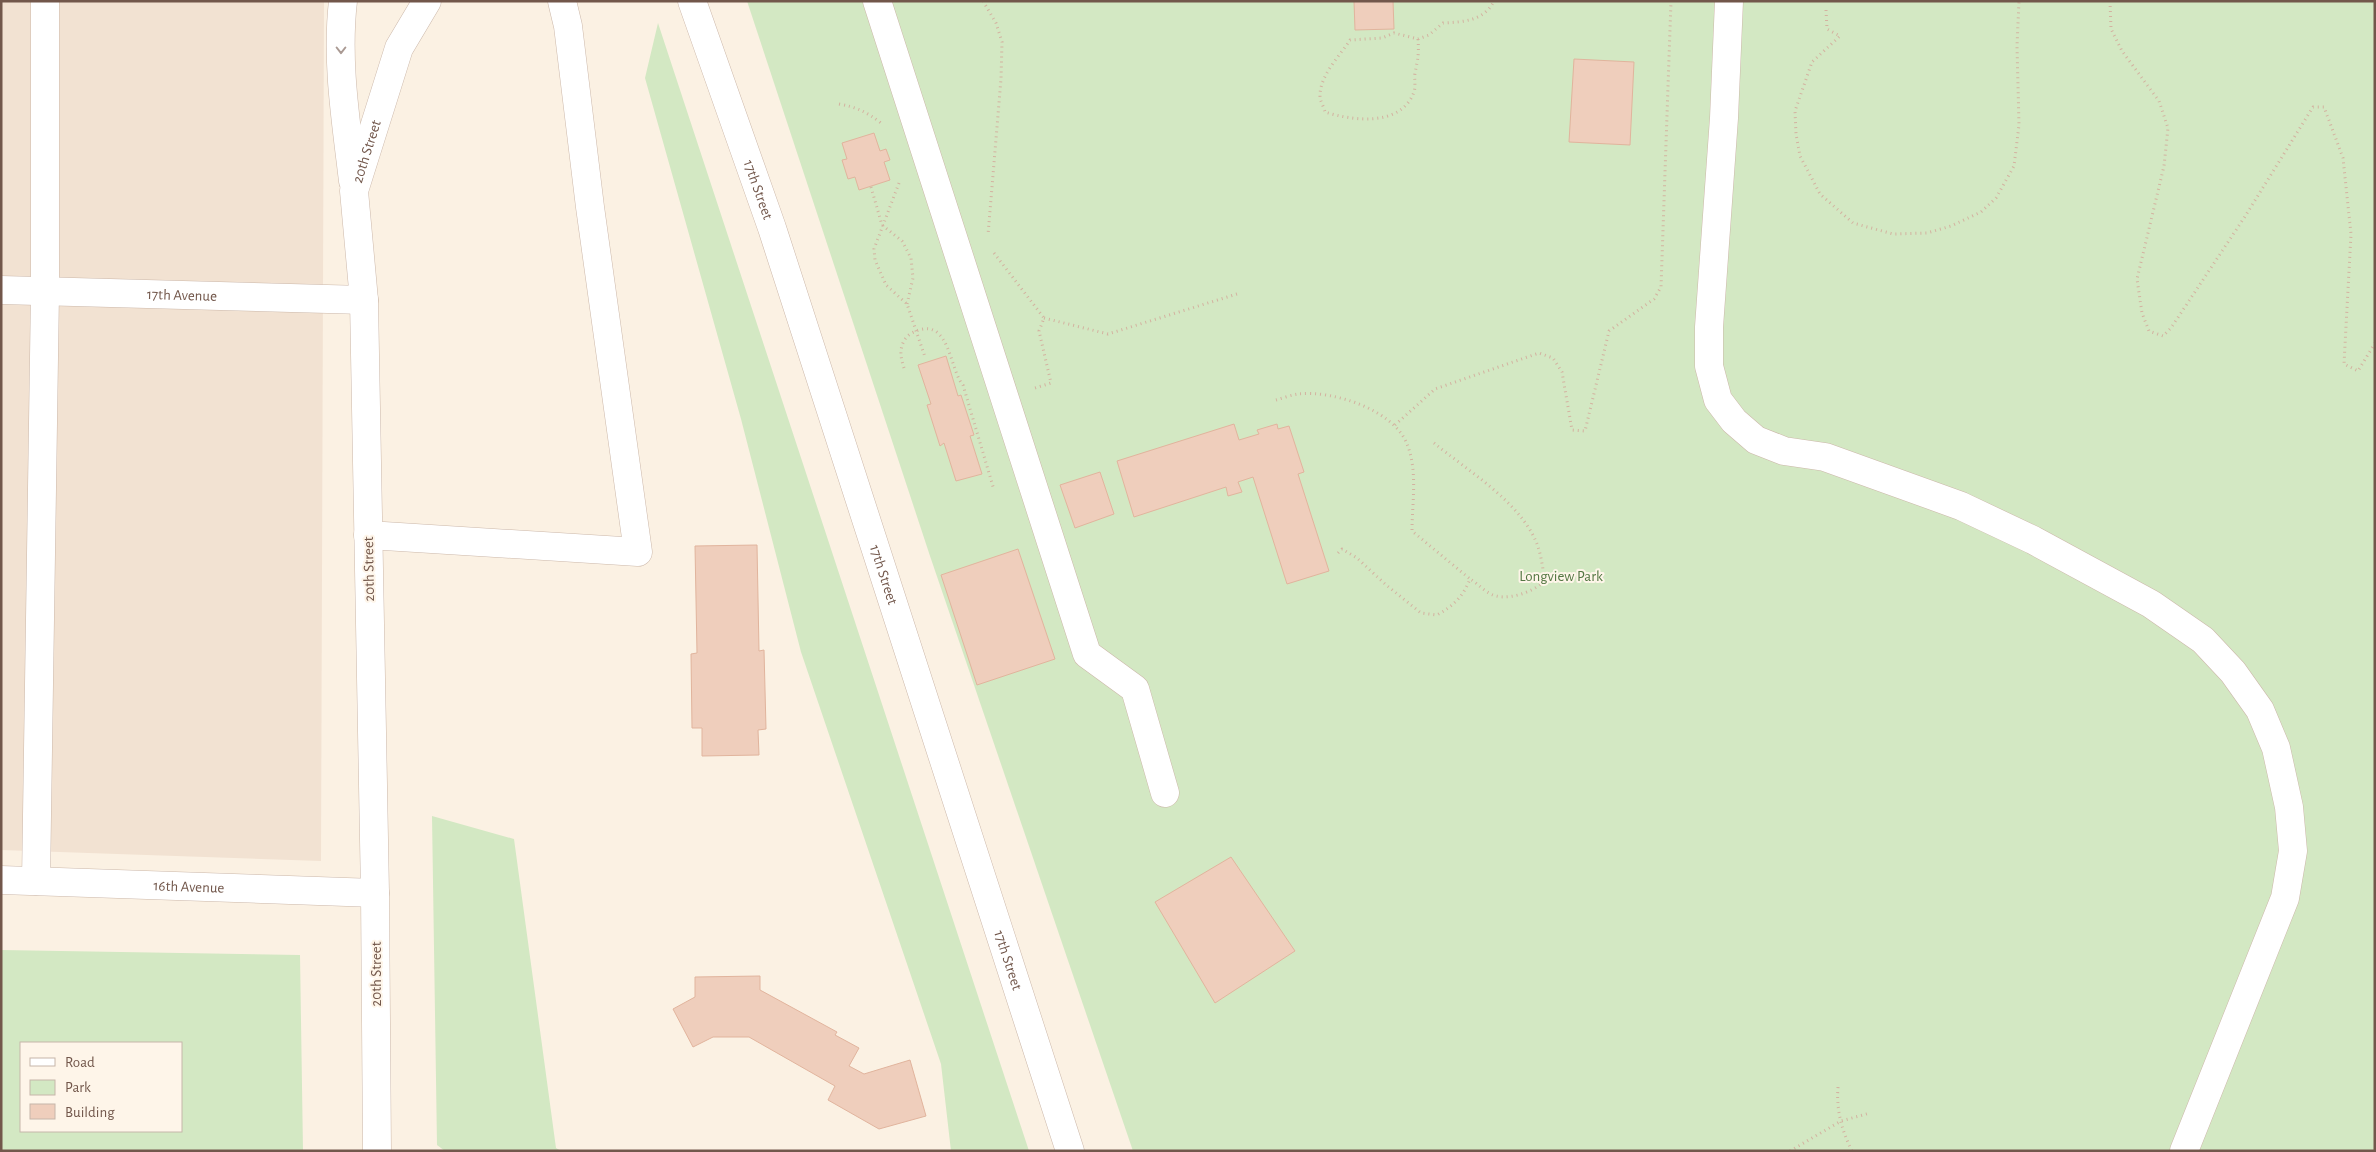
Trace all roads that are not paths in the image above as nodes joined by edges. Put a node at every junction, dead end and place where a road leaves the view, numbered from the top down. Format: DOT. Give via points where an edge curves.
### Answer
graph roads {
  1 [pos="45,1"];
  2 [pos="343,1"];
  3 [pos="427,1"];
  4 [pos="562,1"];
  5 [pos="692,1"];
  6 [pos="877,1"];
  7 [pos="1729,1"];
  8 [pos="354,191"];
  9 [pos="1,290"];
  10 [pos="45,292"];
  11 [pos="364,300"];
  12 [pos="368,535"];
  13 [pos="1165,792"];
  14 [pos="1,880"];
  15 [pos="36,881"];
  16 [pos="375,892"];
  17 [pos="377,1151"];
  18 [pos="1070,1151"];
  19 [pos="2184,1151"];
  1 -- 10 [label="street"];
  2 -- 8 [label="street, one-way" via="340,80"];
  3 -- 8 [label="street, 20th Street" via="399,48"];
  4 -- 12 [label="street" via="568,26 638,552"];
  5 -- 18 [label="street, 17th Street" via="772,228"];
  6 -- 13 [label="street" via="1087,654 1135,689"];
  7 -- 19 [label="street" via="1709,328 1709,366 1718,400 1734,421 1756,440 1784,451 1825,457 1961,506 2033,540 2151,604 2204,640 2233,672 2260,710 2276,748 2289,807 2293,851 2285,898"];
  8 -- 11 [label="street, 20th Street"];
  9 -- 10 [label="street, 17th Avenue"];
  10 -- 11 [label="street, 17th Avenue"];
  10 -- 15 [label="street"];
  11 -- 12 [label="street, 20th Street"];
  12 -- 16 [label="street, 20th Street"];
  14 -- 15 [label="street, 16th Avenue"];
  15 -- 16 [label="street, 16th Avenue"];
  16 -- 17 [label="street, 20th Street"];
}
